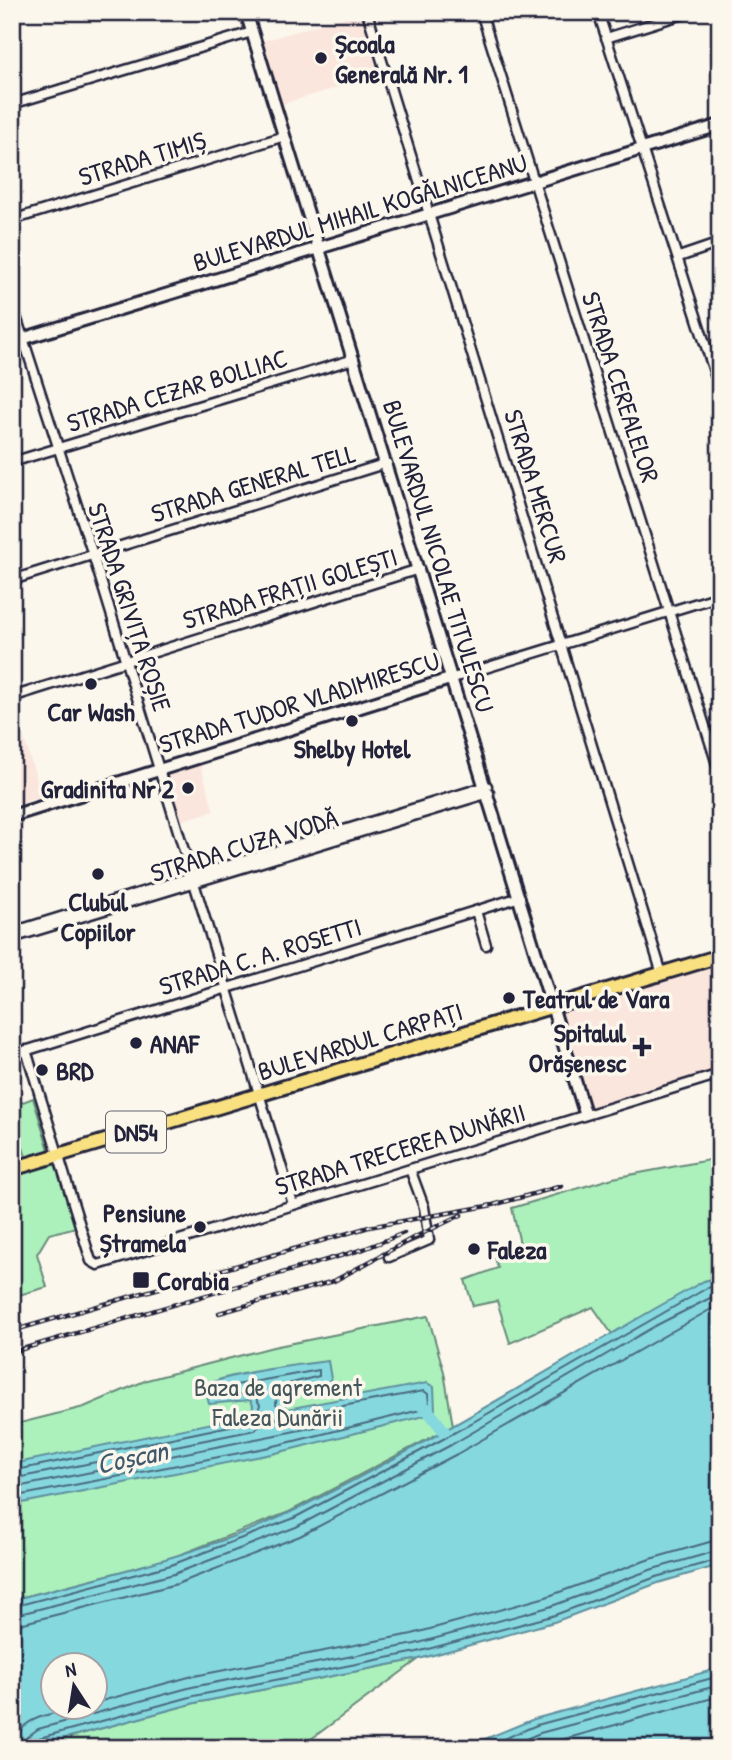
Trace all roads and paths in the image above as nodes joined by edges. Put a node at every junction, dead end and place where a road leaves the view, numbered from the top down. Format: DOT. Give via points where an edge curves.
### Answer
graph roads {
  1 [pos="246,12"];
  2 [pos="367,12"];
  3 [pos="481,12"];
  4 [pos="598,12"];
  5 [pos="690,12"];
  6 [pos="252,32"];
  7 [pos="606,38"];
  8 [pos="12,104"];
  9 [pos="720,125"];
  10 [pos="285,136"];
  11 [pos="642,149"];
  12 [pos="534,183"];
  13 [pos="430,215"];
  14 [pos="12,220"];
  15 [pos="720,243"];
  16 [pos="320,248"];
  17 [pos="679,257"];
  18 [pos="12,304"];
  19 [pos="18,340"];
  20 [pos="354,359"];
  21 [pos="720,390"];
  22 [pos="57,448"];
  23 [pos="12,462"];
  24 [pos="387,463"];
  25 [pos="93,555"];
  26 [pos="419,569"];
  27 [pos="12,580"];
  28 [pos="720,596"];
  29 [pos="670,611"];
  30 [pos="562,644"];
  31 [pos="126,661"];
  32 [pos="453,678"];
  33 [pos="12,697"];
  34 [pos="159,770"];
  35 [pos="720,774"];
  36 [pos="488,790"];
  37 [pos="12,816"];
  38 [pos="193,879"];
  39 [pos="520,897"];
  40 [pos="476,911"];
  41 [pos="12,932"];
  42 [pos="12,939"];
  43 [pos="486,945"];
  44 [pos="720,956"];
  45 [pos="662,974"];
  46 [pos="227,988"];
  47 [pos="553,1007"];
  48 [pos="26,1050"];
  49 [pos="12,1055"];
  50 [pos="720,1074"];
  51 [pos="260,1095"];
  52 [pos="585,1113"];
  53 [pos="58,1155"];
  54 [pos="12,1169"];
  55 [pos="410,1169"];
  56 [pos="293,1203"];
  57 [pos="389,1257"];
  1 -- 6 [label="street, BULEVARDUL NICOLAE TITULESCU"];
  2 -- 13 [label="street, STRADA MERCUR"];
  3 -- 12 [label="street, STRADA CEREALELOR"];
  4 -- 7 [label="street"];
  5 -- 7 [label="street"];
  6 -- 8 [label="street"];
  6 -- 10 [label="street, BULEVARDUL NICOLAE TITULESCU"];
  7 -- 11 [label="street"];
  9 -- 11 [label="street, BULEVARDUL MIHAIL KOGĂLNICEANU"];
  10 -- 14 [label="street, STRADA TIMIȘ"];
  10 -- 16 [label="street, BULEVARDUL NICOLAE TITULESCU"];
  11 -- 12 [label="street, BULEVARDUL MIHAIL KOGĂLNICEANU"];
  11 -- 17 [label="street"];
  12 -- 13 [label="street, BULEVARDUL MIHAIL KOGĂLNICEANU"];
  12 -- 29 [label="street, STRADA CEREALELOR"];
  13 -- 16 [label="street, BULEVARDUL MIHAIL KOGĂLNICEANU"];
  13 -- 30 [label="street, STRADA MERCUR"];
  15 -- 17 [label="street"];
  16 -- 19 [label="street, BULEVARDUL MIHAIL KOGĂLNICEANU"];
  16 -- 20 [label="street, BULEVARDUL NICOLAE TITULESCU"];
  17 -- 21 [label="street"];
  18 -- 19 [label="street, STRADA GRIVIȚA ROȘIE"];
  19 -- 22 [label="street, STRADA GRIVIȚA ROȘIE"];
  20 -- 22 [label="street, STRADA CEZAR BOLLIAC"];
  20 -- 24 [label="street, BULEVARDUL NICOLAE TITULESCU"];
  22 -- 23 [label="street, STRADA CEZAR BOLLIAC"];
  22 -- 25 [label="street, STRADA GRIVIȚA ROȘIE"];
  24 -- 25 [label="street, STRADA GENERAL TELL"];
  24 -- 26 [label="street, BULEVARDUL NICOLAE TITULESCU"];
  25 -- 27 [label="street, STRADA GENERAL TELL"];
  25 -- 31 [label="street, STRADA GRIVIȚA ROȘIE"];
  26 -- 31 [label="street, STRADA FRAȚII GOLEȘTI"];
  26 -- 32 [label="street, BULEVARDUL NICOLAE TITULESCU"];
  28 -- 29 [label="street, STRADA TUDOR VLADIMIRESCU"];
  29 -- 30 [label="street, STRADA TUDOR VLADIMIRESCU"];
  29 -- 35 [label="street, STRADA CEREALELOR"];
  30 -- 32 [label="street, STRADA TUDOR VLADIMIRESCU"];
  30 -- 45 [label="street, STRADA MERCUR"];
  31 -- 33 [label="street, STRADA FRAȚII GOLEȘTI"];
  31 -- 34 [label="street, STRADA GRIVIȚA ROȘIE"];
  32 -- 34 [label="street, STRADA TUDOR VLADIMIRESCU"];
  32 -- 36 [label="street, BULEVARDUL NICOLAE TITULESCU"];
  34 -- 37 [label="street, STRADA TUDOR VLADIMIRESCU"];
  34 -- 38 [label="street, STRADA GRIVIȚA ROȘIE"];
  36 -- 38 [label="street, STRADA CUZA VODĂ"];
  36 -- 39 [label="street, BULEVARDUL NICOLAE TITULESCU"];
  38 -- 41 [label="street, STRADA CUZA VODĂ"];
  38 -- 42 [label="street, STRADA CUZA VODĂ"];
  38 -- 46 [label="street, STRADA GRIVIȚA ROȘIE"];
  39 -- 40 [label="street, STRADA C. A. ROSETTI"];
  39 -- 47 [label="street, BULEVARDUL NICOLAE TITULESCU"];
  40 -- 43 [label="street"];
  40 -- 46 [label="street, STRADA C. A. ROSETTI"];
  44 -- 45 [label="main road, BULEVARDUL CARPAȚI / DN54"];
  45 -- 47 [label="main road, BULEVARDUL CARPAȚI / DN54"];
  46 -- 48 [label="street, STRADA C. A. ROSETTI"];
  46 -- 51 [label="street, STRADA GRIVIȚA ROȘIE"];
  47 -- 51 [label="main road, BULEVARDUL CARPAȚI / DN54"];
  47 -- 52 [label="street, BULEVARDUL NICOLAE TITULESCU"];
  48 -- 49 [label="street, STRADA C. A. ROSETTI"];
  48 -- 53 [label="street"];
  50 -- 52 [label="street, STRADA TRECEREA DUNĂRII"];
  51 -- 53 [label="main road, BULEVARDUL CARPAȚI / DN54"];
  51 -- 56 [label="street, STRADA GRIVIȚA ROȘIE"];
  52 -- 55 [label="street, STRADA TRECEREA DUNĂRII"];
  53 -- 54 [label="main road, BULEVARDUL CARPAȚI / DN54"];
  53 -- 56 [label="street, STRADA TRECEREA DUNĂRII" via="93,1264"];
  55 -- 56 [label="street, STRADA TRECEREA DUNĂRII"];
  55 -- 57 [label="street" via="424,1207 429,1240"];
}
